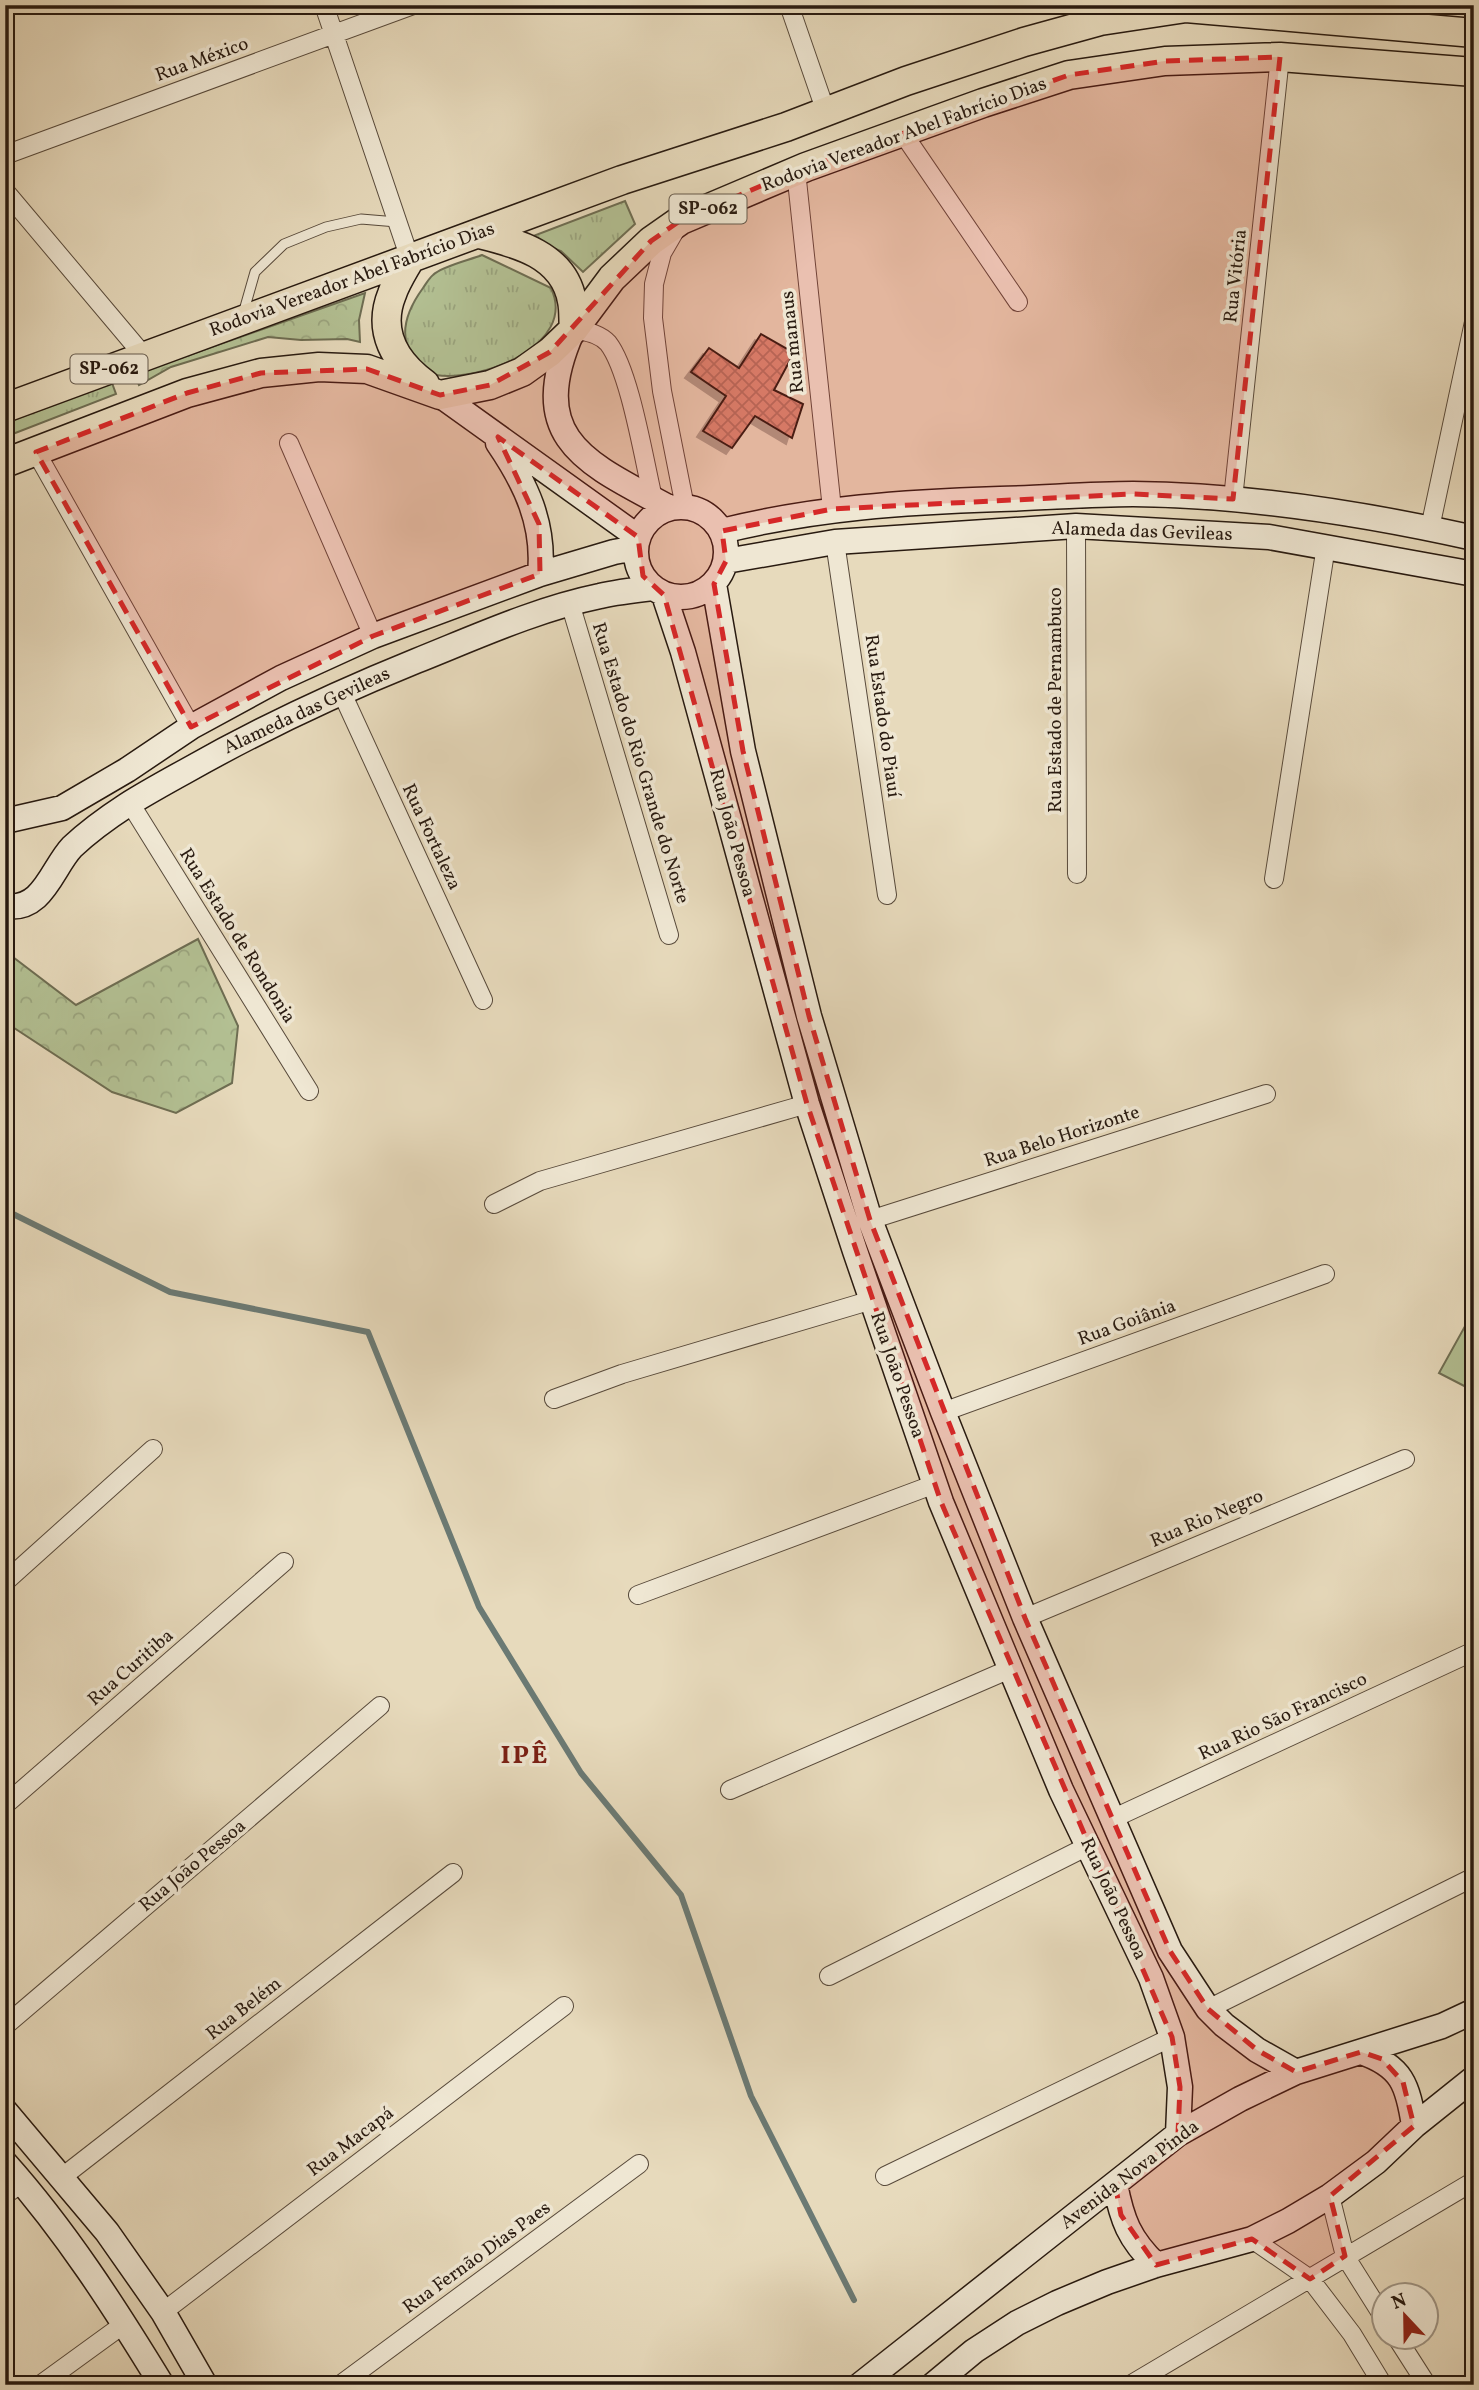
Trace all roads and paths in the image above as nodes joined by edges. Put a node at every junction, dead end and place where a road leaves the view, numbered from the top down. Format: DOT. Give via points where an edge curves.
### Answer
graph roads {
  1 [pos="324,5"];
  2 [pos="413,5"];
  3 [pos="789,5"];
  4 [pos="1187,6"];
  5 [pos="1474,33"];
  6 [pos="333,34"];
  7 [pos="1280,57"];
  8 [pos="1474,72"];
  9 [pos="826,112"];
  10 [pos="902,131"];
  11 [pos="5,155"];
  12 [pos="796,171"];
  13 [pos="5,191"];
  14 [pos="681,220"];
  15 [pos="397,222"];
  16 [pos="479,234"];
  17 [pos="410,259"];
  18 [pos="1018,302"];
  19 [pos="241,321"];
  20 [pos="1474,322"];
  21 [pos="574,329"];
  22 [pos="144,356"];
  23 [pos="440,395"];
  24 [pos="5,408"];
  25 [pos="490,431"];
  26 [pos="289,443"];
  27 [pos="36,452"];
  28 [pos="5,463"];
  29 [pos="1233,499"];
  30 [pos="669,505"];
  31 [pos="832,509"];
  32 [pos="1076,526"];
  33 [pos="1430,528"];
  34 [pos="722,531"];
  35 [pos="1474,538"];
  36 [pos="637,542"];
  37 [pos="835,542"];
  38 [pos="1326,546"];
  39 [pos="726,561"];
  40 [pos="540,573"];
  41 [pos="1474,574"];
  42 [pos="714,584"];
  43 [pos="659,591"];
  44 [pos="570,603"];
  45 [pos="373,636"];
  46 [pos="341,691"];
  47 [pos="191,727"];
  48 [pos="130,803"];
  49 [pos="5,821"];
  50 [pos="1077,874"];
  51 [pos="1274,879"];
  52 [pos="887,895"];
  53 [pos="5,906"];
  54 [pos="669,934"];
  55 [pos="483,1000"];
  56 [pos="309,1091"];
  57 [pos="1266,1094"];
  58 [pos="807,1104"];
  59 [pos="494,1203"];
  60 [pos="870,1220"];
  61 [pos="1325,1274"];
  62 [pos="872,1300"];
  63 [pos="554,1399"];
  64 [pos="943,1412"];
  65 [pos="153,1449"];
  66 [pos="1405,1459"];
  67 [pos="935,1484"];
  68 [pos="284,1562"];
  69 [pos="5,1582"];
  70 [pos="638,1595"];
  71 [pos="1024,1618"];
  72 [pos="1472,1652"];
  73 [pos="1010,1669"];
  74 [pos="380,1706"];
  75 [pos="730,1790"];
  76 [pos="5,1805"];
  77 [pos="1112,1819"];
  78 [pos="1088,1846"];
  79 [pos="453,1872"];
  80 [pos="1474,1877"];
  81 [pos="829,1976"];
  82 [pos="564,2007"];
  83 [pos="1208,2009"];
  84 [pos="1474,2011"];
  85 [pos="5,2026"];
  86 [pos="1172,2037"];
  87 [pos="1361,2052"];
  88 [pos="1296,2072"];
  89 [pos="1474,2078"];
  90 [pos="5,2111"];
  91 [pos="1414,2126"];
  92 [pos="1178,2134"];
  93 [pos="5,2162"];
  94 [pos="639,2164"];
  95 [pos="885,2176"];
  96 [pos="61,2178"];
  97 [pos="1474,2181"];
  98 [pos="1115,2184"];
  99 [pos="14,2189"];
  100 [pos="1331,2196"];
  101 [pos="1252,2239"];
  102 [pos="1345,2256"];
  103 [pos="1156,2265"];
  104 [pos="1310,2279"];
  105 [pos="1370,2296"];
  106 [pos="163,2312"];
  107 [pos="124,2324"];
  108 [pos="1406,2352"];
  109 [pos="40,2385"];
  110 [pos="162,2385"];
  111 [pos="205,2385"];
  112 [pos="340,2385"];
  113 [pos="860,2385"];
  114 [pos="933,2385"];
  115 [pos="1130,2385"];
  116 [pos="1383,2385"];
  117 [pos="1427,2385"];
  1 -- 6 [label="street"];
  2 -- 6 [label="street, Rua México"];
  3 -- 9 [label="street"];
  4 -- 5 [label="main road, Rodovia Vereador Abel Fabrício Dias / SP-062"];
  4 -- 9 [label="main road, Rodovia Vereador Abel Fabrício Dias / SP-062" via="1100,21 1024,42"];
  6 -- 11 [label="street, Rua México"];
  6 -- 15 [label="street"];
  7 -- 8 [label="main road, Rodovia Vereador Abel Fabrício Dias / SP-062"];
  7 -- 10 [label="main road, Rodovia Vereador Abel Fabrício Dias / SP-062" via="1166,61 1069,75"];
  7 -- 29 [label="street, Rua Vitória"];
  9 -- 16 [label="main road, Rodovia Vereador Abel Fabrício Dias / SP-062" via="622,180"];
  10 -- 12 [label="main road, Rodovia Vereador Abel Fabrício Dias / SP-062"];
  10 -- 18 [label="street"];
  12 -- 14 [label="main road, Rodovia Vereador Abel Fabrício Dias / SP-062"];
  12 -- 31 [label="street, Rua manaus"];
  13 -- 22 [label="street"];
  14 -- 21 [label="main road, Rodovia Vereador Abel Fabrício Dias / SP-062" via="612,278"];
  14 -- 30 [label="street" via="662,253 654,284"];
  15 -- 17 [label="street"];
  15 -- 19 [label="lane" via="361,219 284,244 255,272"];
  16 -- 17 [label="main road, Rodovia Vereador Abel Fabrício Dias / SP-062"];
  16 -- 21 [label="main road" via="536,251 560,272 572,299"];
  17 -- 19 [label="main road, Rodovia Vereador Abel Fabrício Dias / SP-062"];
  17 -- 23 [label="main road" via="391,295 386,326 396,357 408,372"];
  19 -- 22 [label="main road, Rodovia Vereador Abel Fabrício Dias / SP-062"];
  20 -- 33 [label="street"];
  21 -- 23 [label="main road, Rodovia Vereador Abel Fabrício Dias / SP-062" via="522,372 490,385"];
  21 -- 30 [label="street" via="596,334 607,343 623,373"];
  21 -- 30 [label="street" via="556,376 561,428 588,462"];
  22 -- 24 [label="main road, Rodovia Vereador Abel Fabrício Dias / SP-062"];
  23 -- 25 [label="street"];
  23 -- 27 [label="main road, SP-062" via="367,369 319,367 261,373 187,393"];
  25 -- 36 [label="street"];
  25 -- 40 [label="street" via="539,524"];
  26 -- 45 [label="street"];
  27 -- 28 [label="main road, SP-062"];
  27 -- 47 [label="street"];
  29 -- 31 [label="street, Alameda das Gevileas" via="1133,495"];
  29 -- 33 [label="street, Alameda das Gevileas"];
  30 -- 34 [label="street" via="700,510"];
  30 -- 36 [label="street" via="646,524"];
  31 -- 34 [label="street, Alameda das Gevileas"];
  32 -- 37 [label="street, Alameda das Gevileas"];
  32 -- 38 [label="street, Alameda das Gevileas" via="1219,533"];
  32 -- 50 [label="street, Rua Estado de Pernambuco"];
  33 -- 35 [label="street, Alameda das Gevileas"];
  34 -- 39 [label="street"];
  36 -- 40 [label="street, Alameda das Gevileas"];
  36 -- 43 [label="street" via="640,570"];
  37 -- 39 [label="street, Alameda das Gevileas"];
  37 -- 52 [label="street, Rua Estado do Piauí"];
  38 -- 41 [label="street, Alameda das Gevileas"];
  38 -- 51 [label="street"];
  39 -- 42 [label="street"];
  40 -- 45 [label="street, Alameda das Gevileas"];
  42 -- 43 [label="street, Alameda das Gevileas" via="691,597"];
  42 -- 60 [label="street, Rua João Pessoa" via="743,751 809,1016"];
  43 -- 44 [label="street, Alameda das Gevileas" via="601,595"];
  43 -- 58 [label="street, Rua João Pessoa" via="683,652"];
  44 -- 46 [label="street, Alameda das Gevileas"];
  44 -- 54 [label="street, Rua Estado do Rio Grande do Norte"];
  45 -- 47 [label="street, Alameda das Gevileas" via="281,678"];
  46 -- 48 [label="street, Alameda das Gevileas" via="238,741"];
  46 -- 55 [label="street, Rua Fortaleza"];
  47 -- 49 [label="street, Alameda das Gevileas" via="62,808"];
  48 -- 53 [label="street, Alameda das Gevileas" via="69,850 42,893 26,903"];
  48 -- 56 [label="street, Rua Estado de Rondonia"];
  57 -- 60 [label="street, Rua Belo Horizonte"];
  58 -- 59 [label="street" via="540,1181"];
  58 -- 62 [label="street, Rua João Pessoa"];
  60 -- 64 [label="street, Rua João Pessoa"];
  61 -- 64 [label="street, Rua Goiânia"];
  62 -- 63 [label="street" via="622,1374"];
  62 -- 67 [label="street, Rua João Pessoa"];
  64 -- 71 [label="street, Rua João Pessoa"];
  65 -- 69 [label="street"];
  66 -- 71 [label="street, Rua Rio Negro"];
  67 -- 70 [label="street"];
  67 -- 73 [label="street, Rua João Pessoa"];
  68 -- 76 [label="street, Rua Curitiba"];
  71 -- 77 [label="street, Rua João Pessoa"];
  72 -- 77 [label="street, Rua Rio São Francisco"];
  73 -- 75 [label="street"];
  73 -- 78 [label="street, Rua João Pessoa"];
  74 -- 85 [label="street, Rua João Pessoa"];
  77 -- 83 [label="street, Rua João Pessoa" via="1170,1951"];
  78 -- 81 [label="street"];
  78 -- 86 [label="street, Rua João Pessoa" via="1151,1978"];
  79 -- 96 [label="street, Rua Belém"];
  80 -- 83 [label="street"];
  82 -- 106 [label="street, Rua Macapá"];
  83 -- 88 [label="street, Rua João Pessoa" via="1257,2050"];
  84 -- 87 [label="street, Avenida Nova Pinda" via="1443,2026"];
  86 -- 92 [label="street, Rua João Pessoa" via="1180,2087"];
  86 -- 95 [label="street"];
  87 -- 88 [label="street, Avenida Nova Pinda"];
  87 -- 91 [label="street" via="1382,2059 1403,2082"];
  88 -- 92 [label="street, Avenida Nova Pinda"];
  89 -- 91 [label="street"];
  90 -- 96 [label="street"];
  91 -- 100 [label="street"];
  92 -- 98 [label="street, Avenida Nova Pinda"];
  93 -- 99 [label="street"];
  94 -- 112 [label="street, Rua Fernão Dias Paes"];
  96 -- 106 [label="street" via="107,2232"];
  97 -- 102 [label="street"];
  98 -- 103 [label="street" via="1129,2234"];
  98 -- 113 [label="street, Avenida Nova Pinda"];
  99 -- 107 [label="street" via="70,2245"];
  100 -- 101 [label="street"];
  100 -- 102 [label="street"];
  101 -- 103 [label="street"];
  101 -- 104 [label="street"];
  102 -- 104 [label="street"];
  102 -- 105 [label="street"];
  103 -- 114 [label="street" via="1017,2323"];
  104 -- 115 [label="street"];
  104 -- 116 [label="street"];
  106 -- 111 [label="street"];
  107 -- 109 [label="street"];
  107 -- 110 [label="street"];
  108 -- 117 [label="street"];
}
